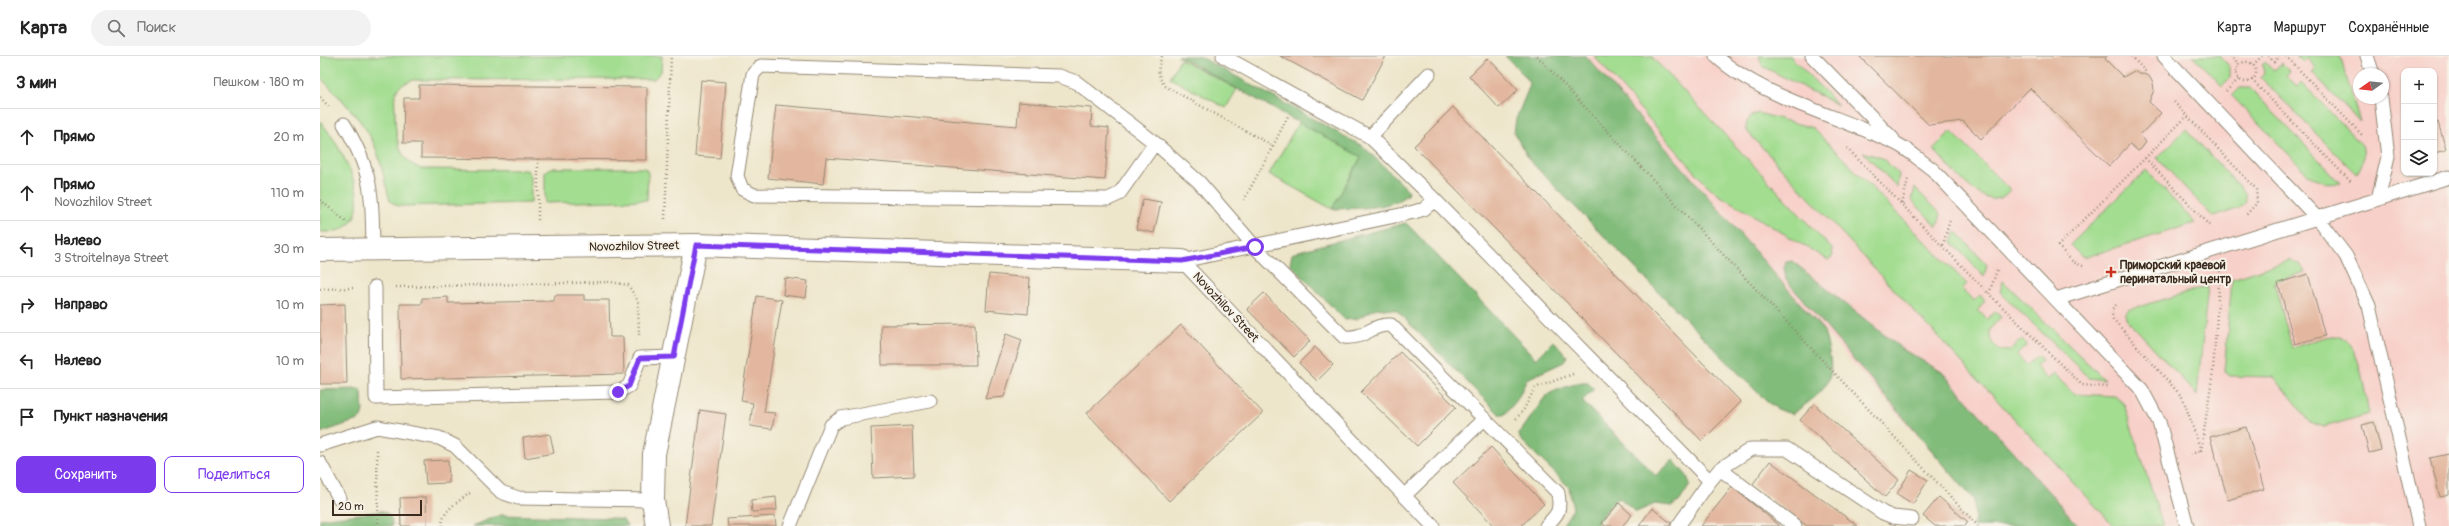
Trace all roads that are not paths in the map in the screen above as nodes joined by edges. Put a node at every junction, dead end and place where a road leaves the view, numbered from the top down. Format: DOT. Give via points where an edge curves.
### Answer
graph roads {
  1 [pos="1223,56"];
  2 [pos="1812,56"];
  3 [pos="2164,56"];
  4 [pos="2367,56"];
  5 [pos="1724,58"];
  6 [pos="2371,68"];
  7 [pos="1428,74"];
  8 [pos="2382,104"];
  9 [pos="344,124"];
  10 [pos="1370,137"];
  11 [pos="1155,143"];
  12 [pos="1898,144"];
  13 [pos="2449,177"];
  14 [pos="2378,199"];
  15 [pos="1435,200"];
  16 [pos="2317,218"];
  17 [pos="696,245"];
  18 [pos="1255,247"];
  19 [pos="373,249"];
  20 [pos="320,250"];
  21 [pos="1182,261"];
  22 [pos="375,287"];
  23 [pos="2056,299"];
  24 [pos="674,357"];
  25 [pos="930,401"];
  26 [pos="1484,419"];
  27 [pos="320,445"];
  28 [pos="320,463"];
  29 [pos="1720,469"];
  30 [pos="1710,481"];
  31 [pos="1404,496"];
  32 [pos="339,498"];
  33 [pos="653,500"];
  34 [pos="1912,519"];
  35 [pos="657,526"];
  36 [pos="790,526"];
  37 [pos="1433,526"];
  38 [pos="1546,526"];
  39 [pos="1678,526"];
  40 [pos="1795,526"];
  41 [pos="2187,526"];
  42 [pos="2419,526"];
  1 -- 10 [label="lane"];
  2 -- 12 [label="lane"];
  3 -- 16 [label="lane"];
  4 -- 6 [label="lane"];
  5 -- 12 [label="lane" via="1730,70 1758,84"];
  7 -- 10 [label="lane"];
  8 -- 14 [label="lane" via="2388,157"];
  9 -- 19 [label="lane" via="366,167 372,194"];
  10 -- 15 [label="lane"];
  11 -- 11 [label="lane" via="1119,194 1108,199 754,195 742,189 737,176 753,74 761,66 1059,76 1076,82"];
  11 -- 18 [label="lane" via="1199,182"];
  12 -- 23 [label="lane" via="1932,169"];
  13 -- 14 [label="lane"];
  14 -- 16 [label="lane"];
  15 -- 18 [label="lane" via="1424,209 1414,212"];
  15 -- 30 [label="lane"];
  16 -- 23 [label="lane"];
  16 -- 42 [label="lane" via="2346,256 2369,306"];
  17 -- 19 [label="street, Novozhilov Street"];
  17 -- 21 [label="street, Novozhilov Street"];
  17 -- 24 [label="street"];
  18 -- 21 [label="lane"];
  18 -- 26 [label="lane" via="1344,337 1356,338 1381,325 1391,325"];
  19 -- 20 [label="street, Novozhilov Street"];
  21 -- 31 [label="lane, Novozhilov Street"];
  22 -- 24 [label="lane" via="376,398 618,392 629,386 640,358"];
  23 -- 41 [label="lane" via="2142,390 2159,422"];
  24 -- 33 [label="street" via="654,454"];
  25 -- 36 [label="lane" via="841,418 831,425"];
  26 -- 31 [label="lane"];
  26 -- 38 [label="lane" via="1558,494 1560,507"];
  27 -- 33 [label="lane" via="376,427 439,438 455,446 501,492 518,498"];
  28 -- 32 [label="lane"];
  29 -- 30 [label="lane"];
  29 -- 34 [label="lane" via="1751,450 1787,449 1883,513 1892,517"];
  29 -- 40 [label="lane"];
  30 -- 39 [label="lane"];
  31 -- 37 [label="lane, Novozhilov Street"];
  33 -- 35 [label="street"];
}
